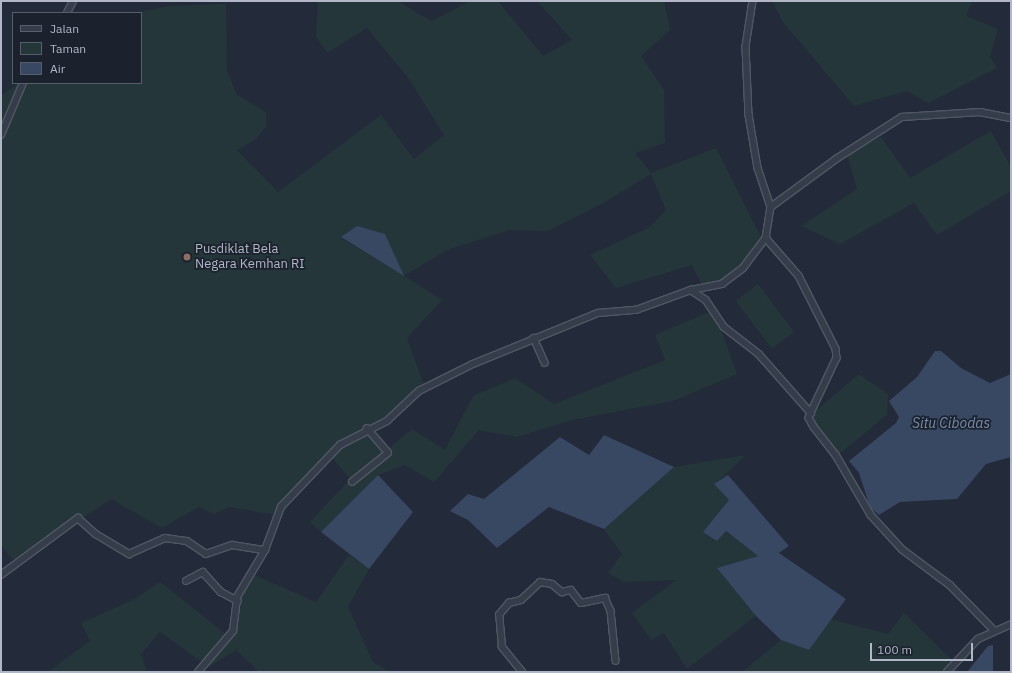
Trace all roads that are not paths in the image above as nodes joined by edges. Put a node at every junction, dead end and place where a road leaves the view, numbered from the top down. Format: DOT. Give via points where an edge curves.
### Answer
graph roads {
  1 [pos="73,1"];
  2 [pos="753,1"];
  3 [pos="68,12"];
  4 [pos="23,84"];
  5 [pos="1011,118"];
  6 [pos="1,135"];
  7 [pos="771,207"];
  8 [pos="766,238"];
  9 [pos="691,290"];
  10 [pos="534,338"];
  11 [pos="545,363"];
  12 [pos="812,413"];
  13 [pos="367,429"];
  14 [pos="352,482"];
  15 [pos="265,550"];
  16 [pos="1,575"];
  17 [pos="186,581"];
  18 [pos="238,601"];
  19 [pos="1011,624"];
  20 [pos="994,630"];
  21 [pos="616,661"];
  22 [pos="198,672"];
  23 [pos="522,672"];
  24 [pos="947,672"];
  1 -- 3 [label="street"];
  2 -- 7 [label="street" via="746,48 749,114 758,168"];
  4 -- 6 [label="street"];
  5 -- 7 [label="street" via="980,112 902,117 836,159"];
  7 -- 8 [label="street"];
  8 -- 9 [label="street" via="743,268 722,284"];
  8 -- 12 [label="street" via="799,276 836,349 837,358"];
  9 -- 10 [label="street" via="636,310 598,313"];
  9 -- 12 [label="street" via="706,300 724,327 759,354"];
  10 -- 11 [label="street"];
  10 -- 13 [label="street" via="419,391 387,421"];
  12 -- 20 [label="street" via="809,418 814,427 836,455 871,515 903,550 950,585"];
  13 -- 14 [label="street" via="388,453"];
  13 -- 15 [label="street" via="340,445 300,484 277,513"];
  15 -- 16 [label="street" via="232,545 206,554 187,541 165,538 129,554 78,518"];
  15 -- 18 [label="street" via="246,578"];
  17 -- 18 [label="street" via="203,572 221,592"];
  18 -- 22 [label="street" via="233,631"];
  19 -- 20 [label="street"];
  20 -- 24 [label="street" via="978,639"];
  21 -- 23 [label="street" via="611,611 605,598 581,603 571,590 562,592 552,584 540,582 521,600 509,603 499,615 502,647"];
}
